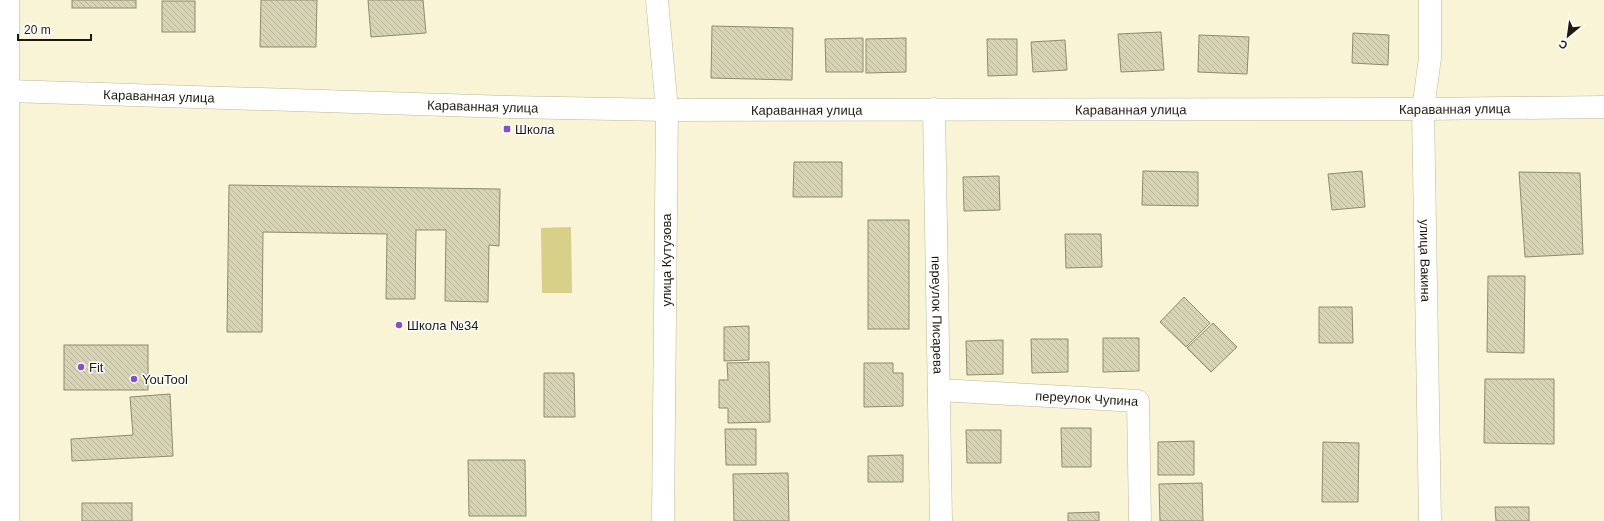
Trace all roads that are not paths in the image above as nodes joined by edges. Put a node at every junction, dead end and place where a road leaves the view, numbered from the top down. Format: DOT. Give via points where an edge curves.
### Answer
graph roads {
  1 [pos="8,0"];
  2 [pos="657,0"];
  3 [pos="1430,0"];
  4 [pos="9,91"];
  5 [pos="1604,107"];
  6 [pos="1423,109"];
  7 [pos="667,110"];
  8 [pos="934,110"];
  9 [pos="939,390"];
  10 [pos="8,521"];
  11 [pos="663,521"];
  12 [pos="941,521"];
  13 [pos="1140,521"];
  14 [pos="1430,521"];
  1 -- 4 [label="street"];
  2 -- 7 [label="street, улица Кутузова"];
  3 -- 6 [label="street, улица Вакина" via="1430,58"];
  4 -- 7 [label="street, Караванная улица"];
  4 -- 10 [label="street"];
  5 -- 6 [label="street, Караванная улица"];
  6 -- 8 [label="street, Караванная улица"];
  6 -- 14 [label="street, улица Вакина"];
  7 -- 8 [label="street, Караванная улица"];
  7 -- 11 [label="street, улица Кутузова"];
  8 -- 9 [label="street, переулок Писарева"];
  9 -- 12 [label="street, переулок Писарева"];
  9 -- 13 [label="street, переулок Чупина" via="1138,401"];
}
